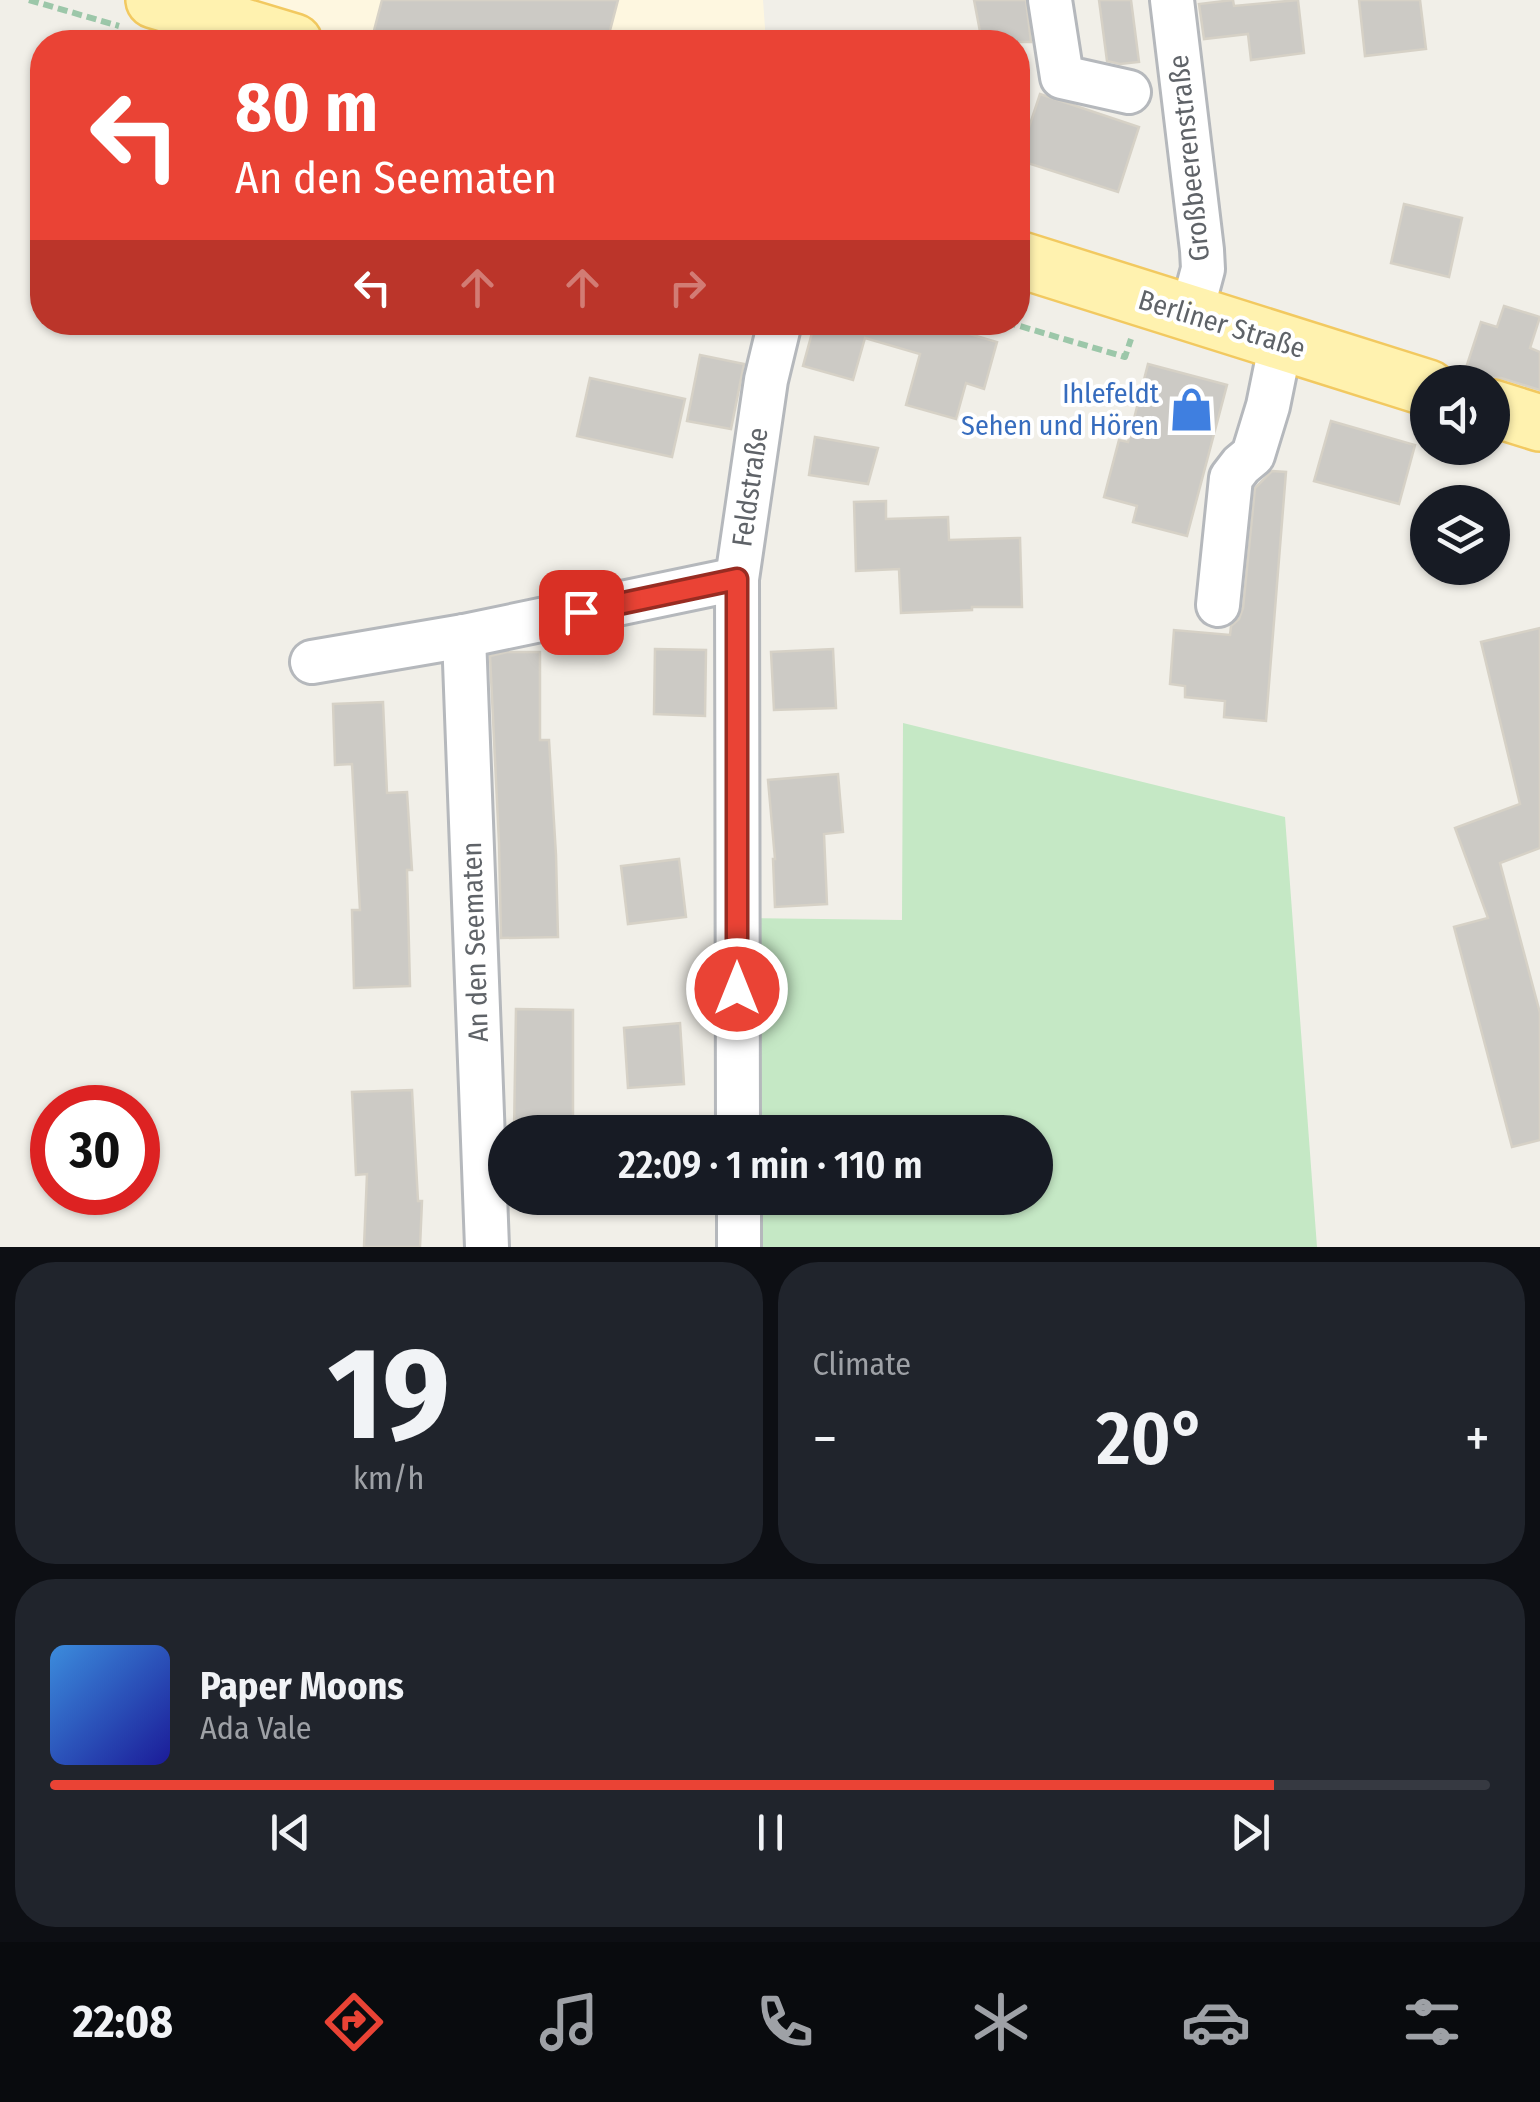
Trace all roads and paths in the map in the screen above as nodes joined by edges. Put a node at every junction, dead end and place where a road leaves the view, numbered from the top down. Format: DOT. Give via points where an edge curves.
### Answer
graph roads {
  1 [pos="28,0"];
  2 [pos="1050,0"];
  3 [pos="1172,0"];
  4 [pos="137,13"];
  5 [pos="229,30"];
  6 [pos="1129,92"];
  7 [pos="1030,262"];
  8 [pos="1191,314"];
  9 [pos="1030,329"];
  10 [pos="1134,331"];
  11 [pos="777,335"];
  12 [pos="1281,342"];
  13 [pos="1410,382"];
  14 [pos="1510,414"];
  15 [pos="1540,424"];
  16 [pos="737,579"];
  17 [pos="1218,605"];
  18 [pos="464,636"];
  19 [pos="312,662"];
  20 [pos="738,1115"];
  21 [pos="739,1215"];
  22 [pos="486,1247"];
  23 [pos="739,1247"];
  1 -- 4 [label="path"];
  2 -- 6 [label="street" via="1062,77"];
  3 -- 8 [label="street, Großbeerenstraße" via="1202,250"];
  4 -- 5 [label="main road"];
  7 -- 8 [label="main road, Berliner Straße"];
  8 -- 12 [label="main road, Berliner Straße"];
  9 -- 10 [label="path" via="1125,357"];
  11 -- 16 [label="street, Feldstraße"];
  12 -- 13 [label="main road, Berliner Straße"];
  12 -- 17 [label="street" via="1253,455 1232,478"];
  14 -- 15 [label="main road"];
  16 -- 18 [label="street"];
  16 -- 20 [label="street, Feldstraße"];
  18 -- 19 [label="street"];
  18 -- 22 [label="street, An den Seematen"];
  21 -- 23 [label="street"];
}
